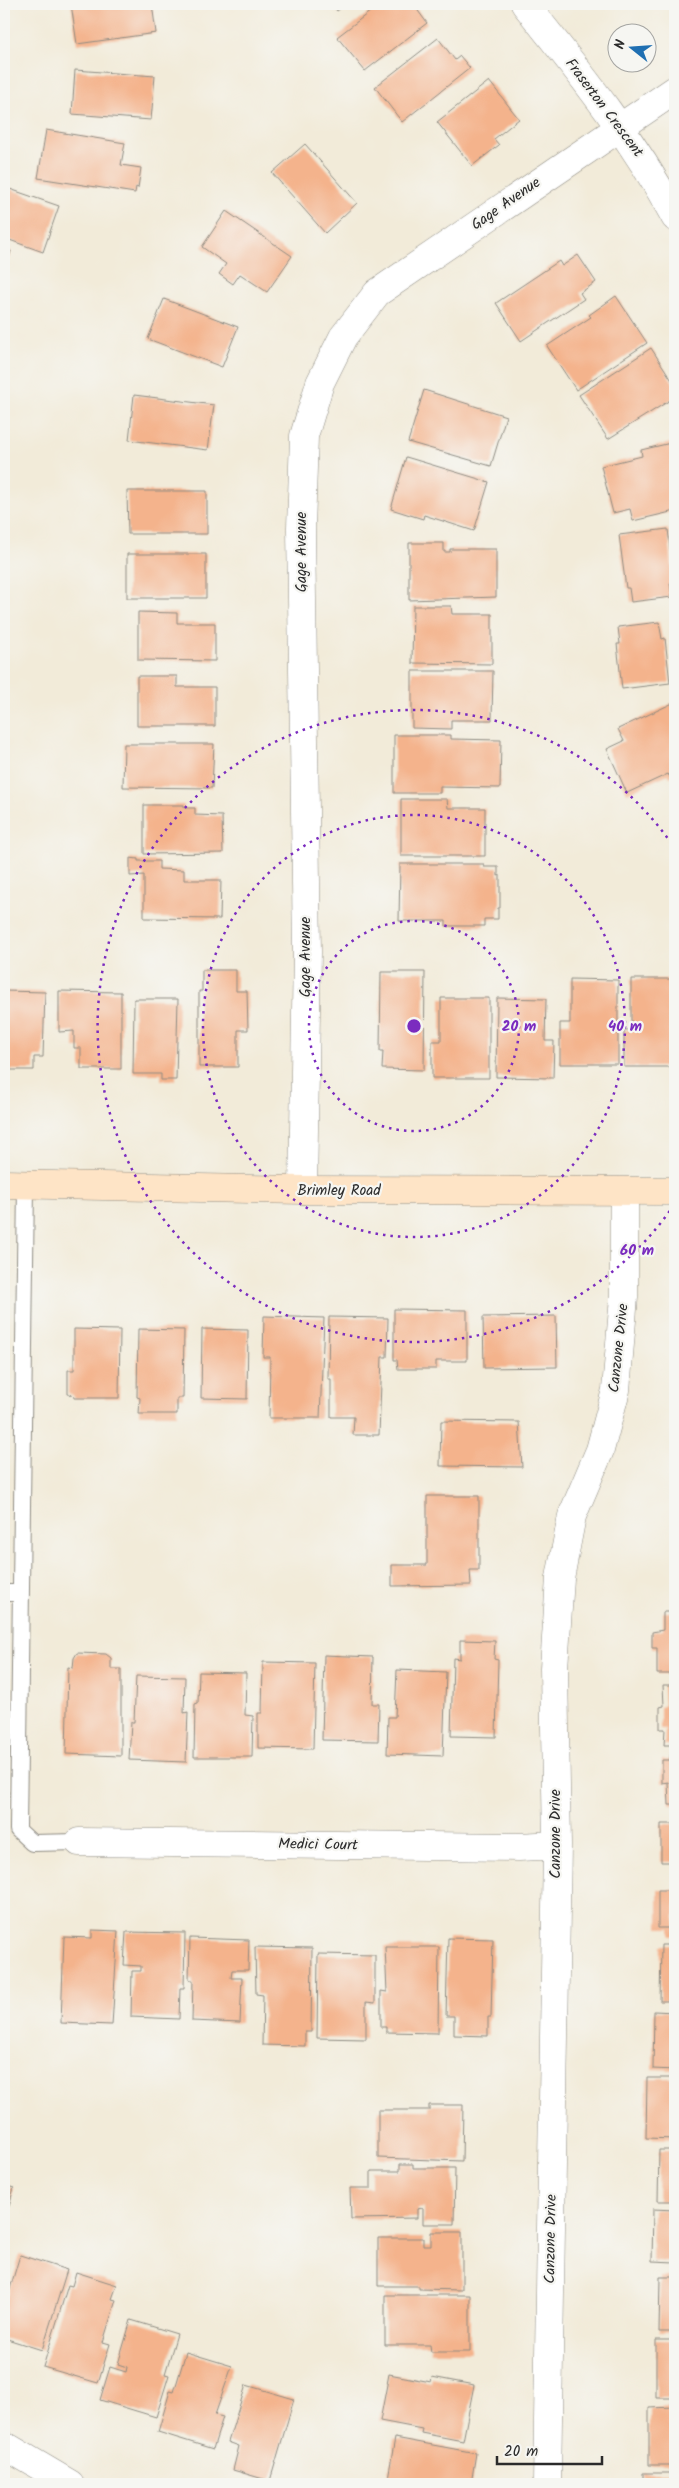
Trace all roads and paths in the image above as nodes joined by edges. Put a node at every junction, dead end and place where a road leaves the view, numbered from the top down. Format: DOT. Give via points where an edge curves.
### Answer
graph roads {
  1 [pos="525,4"];
  2 [pos="675,90"];
  3 [pos="620,126"];
  4 [pos="675,217"];
  5 [pos="15,1184"];
  6 [pos="303,1190"];
  7 [pos="624,1192"];
  8 [pos="675,1192"];
  9 [pos="4,1592"];
  10 [pos="21,1593"];
  11 [pos="79,1842"];
  12 [pos="557,1845"];
  13 [pos="4,2445"];
  14 [pos="70,2484"];
  15 [pos="547,2484"];
  1 -- 3 [label="street, Fraserton Crescent"];
  2 -- 3 [label="street, Gage Avenue"];
  3 -- 4 [label="street, Fraserton Crescent"];
  3 -- 6 [label="street, Gage Avenue" via="377,293 343,337 320,383 304,436 301,528 307,952"];
  5 -- 6 [label="main road, Brimley Road"];
  5 -- 10 [label="lane"];
  6 -- 7 [label="main road, Brimley Road"];
  7 -- 8 [label="main road, Brimley Road"];
  7 -- 12 [label="street, Canzone Drive" via="624,1296 616,1390 600,1450 572,1516 560,1578 554,1668"];
  9 -- 10 [label="lane"];
  10 -- 11 [label="lane" via="18,1830 32,1843"];
  11 -- 12 [label="street, Medici Court"];
  12 -- 15 [label="street, Canzone Drive"];
  13 -- 14 [label="street"];
}
